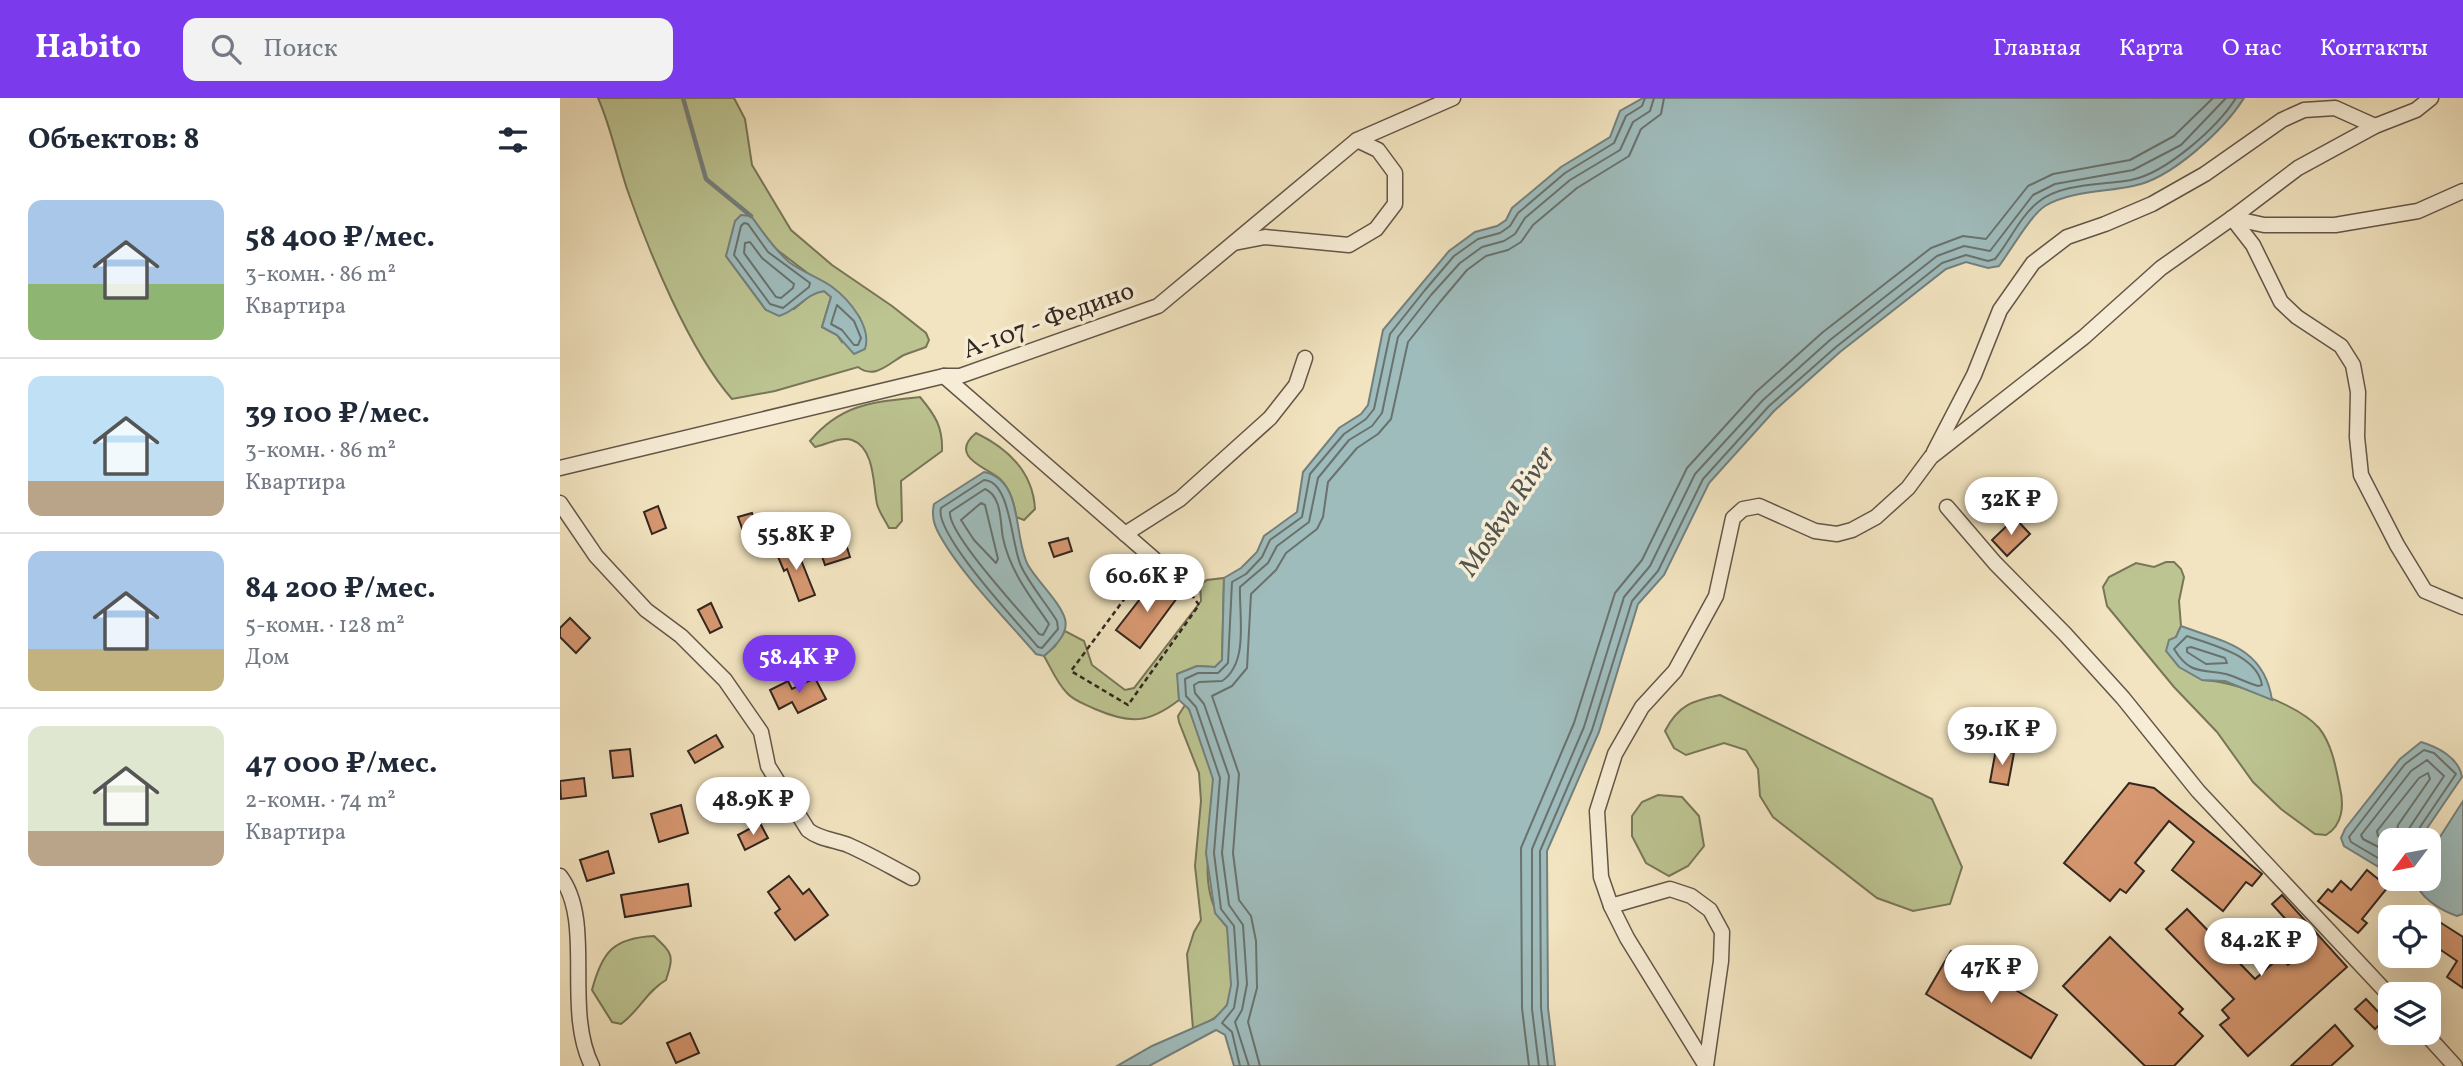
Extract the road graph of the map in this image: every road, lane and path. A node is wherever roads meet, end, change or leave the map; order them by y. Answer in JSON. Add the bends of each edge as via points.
{"nodes":[{"id":1,"x":1453,"y":98,"type":"edge"},
{"id":2,"x":2431,"y":98,"type":"edge"},
{"id":3,"x":2375,"y":126,"type":"junction"},
{"id":4,"x":1357,"y":140,"type":"junction"},
{"id":5,"x":2463,"y":191,"type":"edge"},
{"id":6,"x":2232,"y":218,"type":"junction"},
{"id":7,"x":1233,"y":243,"type":"junction"},
{"id":8,"x":1306,"y":358,"type":"dead end"},
{"id":9,"x":944,"y":376,"type":"junction"},
{"id":10,"x":1931,"y":457,"type":"junction"},
{"id":11,"x":560,"y":468,"type":"edge"},
{"id":12,"x":560,"y":503,"type":"edge"},
{"id":13,"x":1947,"y":507,"type":"dead end"},
{"id":14,"x":1125,"y":534,"type":"junction"},
{"id":15,"x":1154,"y":559,"type":"junction"},
{"id":16,"x":2463,"y":607,"type":"edge"},
{"id":17,"x":560,"y":876,"type":"edge"},
{"id":18,"x":912,"y":878,"type":"dead end"},
{"id":19,"x":1611,"y":906,"type":"junction"},
{"id":20,"x":2378,"y":983,"type":"edge"},
{"id":21,"x":2436,"y":1045,"type":"edge"},
{"id":22,"x":592,"y":1066,"type":"edge"},
{"id":23,"x":1706,"y":1066,"type":"edge"},
{"id":24,"x":2455,"y":1066,"type":"edge"}],
"edges":[{"from":1,"to":4,"type":"street","name":"А-107 - Федино"},
{"from":2,"to":3,"type":"street","via":[[2416,110]]},
{"from":3,"to":6,"type":"street","via":[[2298,167]]},
{"from":3,"to":10,"type":"street","via":[[2335,108],[2304,110],[2152,204],[2067,237],[2032,263],[2000,310]]},
{"from":4,"to":7,"type":"street","name":"А-107 - Федино"},
{"from":4,"to":7,"type":"street","via":[[1378,150],[1395,173],[1395,204],[1376,229],[1349,245],[1265,237]]},
{"from":5,"to":6,"type":"street","via":[[2418,211],[2335,225],[2264,225]]},
{"from":6,"to":10,"type":"street","via":[[2161,268],[2084,337]]},
{"from":6,"to":16,"type":"street","via":[[2253,245],[2281,302],[2341,346],[2353,365],[2361,475],[2425,591]]},
{"from":7,"to":9,"type":"street","name":"А-107 - Федино","via":[[1158,306],[960,376]]},
{"from":8,"to":14,"type":"street","via":[[1296,385],[1270,418],[1181,499]]},
{"from":9,"to":11,"type":"street","name":"А-107 - Федино"},
{"from":9,"to":14,"type":"street"},
{"from":10,"to":19,"type":"street","via":[[1908,488],[1876,517],[1852,530],[1837,534],[1815,531],[1759,506],[1743,509],[1733,518],[1716,596],[1675,671],[1642,707],[1605,780],[1597,811],[1598,849]]},
{"from":12,"to":18,"type":"street","via":[[596,555],[638,601],[725,681],[761,732],[768,766],[808,830]]},
{"from":13,"to":20,"type":"street","via":[[2123,698],[2198,791]]},
{"from":14,"to":15,"type":"street"},
{"from":15,"to":15,"type":"path","via":[[1071,671],[1128,705],[1199,605]]},
{"from":17,"to":22,"type":"street","via":[[575,910],[578,1022]]},
{"from":19,"to":23,"type":"street"},
{"from":19,"to":23,"type":"street","via":[[1670,889],[1691,896],[1710,910],[1722,932]]},
{"from":21,"to":24,"type":"street"}]}
